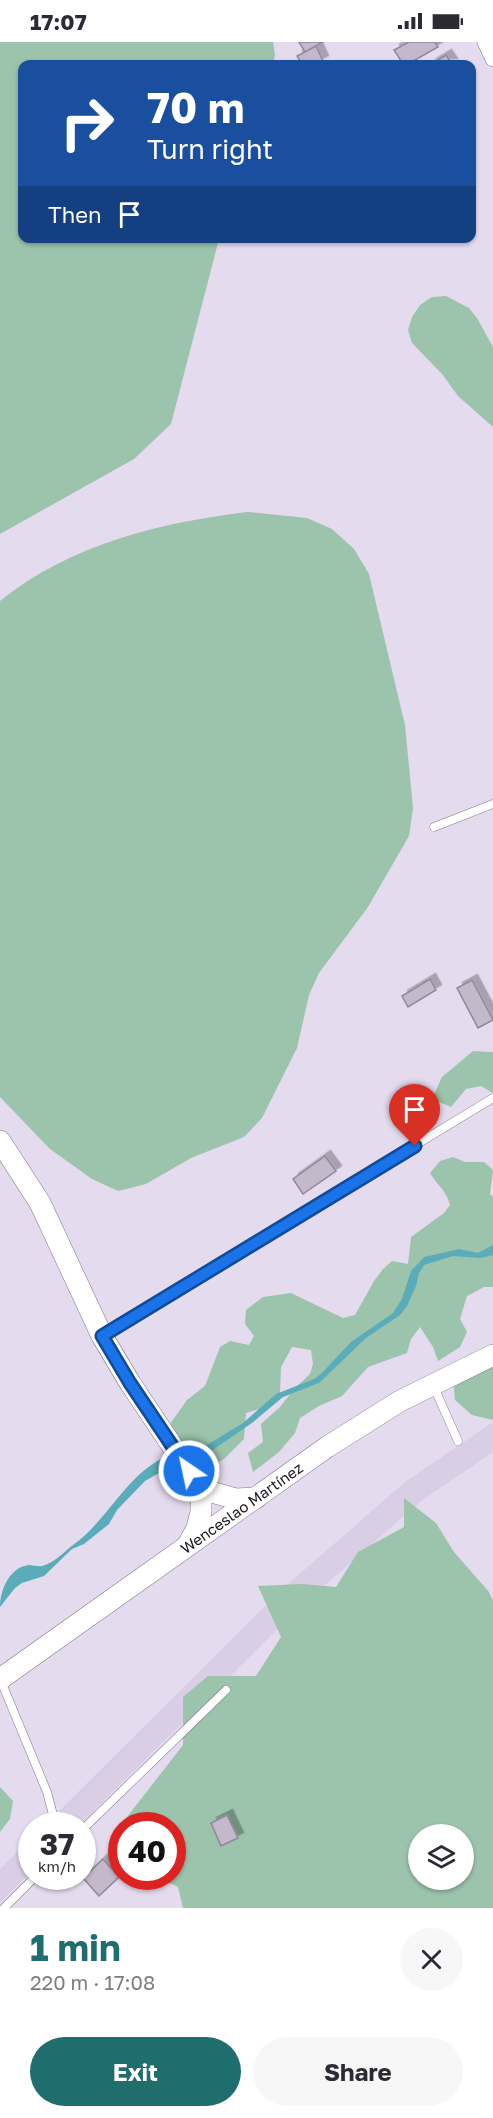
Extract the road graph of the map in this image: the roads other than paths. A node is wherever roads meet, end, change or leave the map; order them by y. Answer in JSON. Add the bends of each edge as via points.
{"nodes":[{"id":1,"x":485,"y":42,"type":"edge"},
{"id":2,"x":493,"y":59,"type":"edge"},
{"id":3,"x":493,"y":804,"type":"edge"},
{"id":4,"x":434,"y":827,"type":"dead end"},
{"id":5,"x":493,"y":1098,"type":"edge"},
{"id":6,"x":0,"y":1141,"type":"edge"},
{"id":7,"x":102,"y":1336,"type":"junction"},
{"id":8,"x":493,"y":1355,"type":"edge"},
{"id":9,"x":432,"y":1384,"type":"junction"},
{"id":10,"x":458,"y":1441,"type":"dead end"},
{"id":11,"x":201,"y":1489,"type":"junction"},
{"id":12,"x":255,"y":1498,"type":"junction"},
{"id":13,"x":188,"y":1545,"type":"junction"},
{"id":14,"x":0,"y":1679,"type":"edge"},
{"id":15,"x":226,"y":1689,"type":"dead end"},
{"id":16,"x":52,"y":1812,"type":"edge"},
{"id":17,"x":96,"y":1816,"type":"edge"},
{"id":18,"x":22,"y":1890,"type":"edge"},
{"id":19,"x":4,"y":1908,"type":"edge"}],
"edges":[{"from":1,"to":2,"type":"street"},
{"from":3,"to":4,"type":"lane"},
{"from":5,"to":7,"type":"lane"},
{"from":6,"to":7,"type":"main road","via":[[40,1203]]},
{"from":7,"to":11,"type":"main road"},
{"from":8,"to":9,"type":"main road","name":"Wenceslao Martínez"},
{"from":9,"to":10,"type":"lane"},
{"from":9,"to":12,"type":"main road","name":"Wenceslao Martínez","via":[[327,1447]]},
{"from":11,"to":12,"type":"main road","via":[[236,1499]]},
{"from":11,"to":13,"type":"main road","via":[[201,1512]]},
{"from":12,"to":13,"type":"main road","name":"Wenceslao Martínez"},
{"from":13,"to":14,"type":"main road","name":"Wenceslao Martínez"},
{"from":14,"to":16,"type":"lane"},
{"from":15,"to":17,"type":"lane"},
{"from":18,"to":19,"type":"lane"}]}
